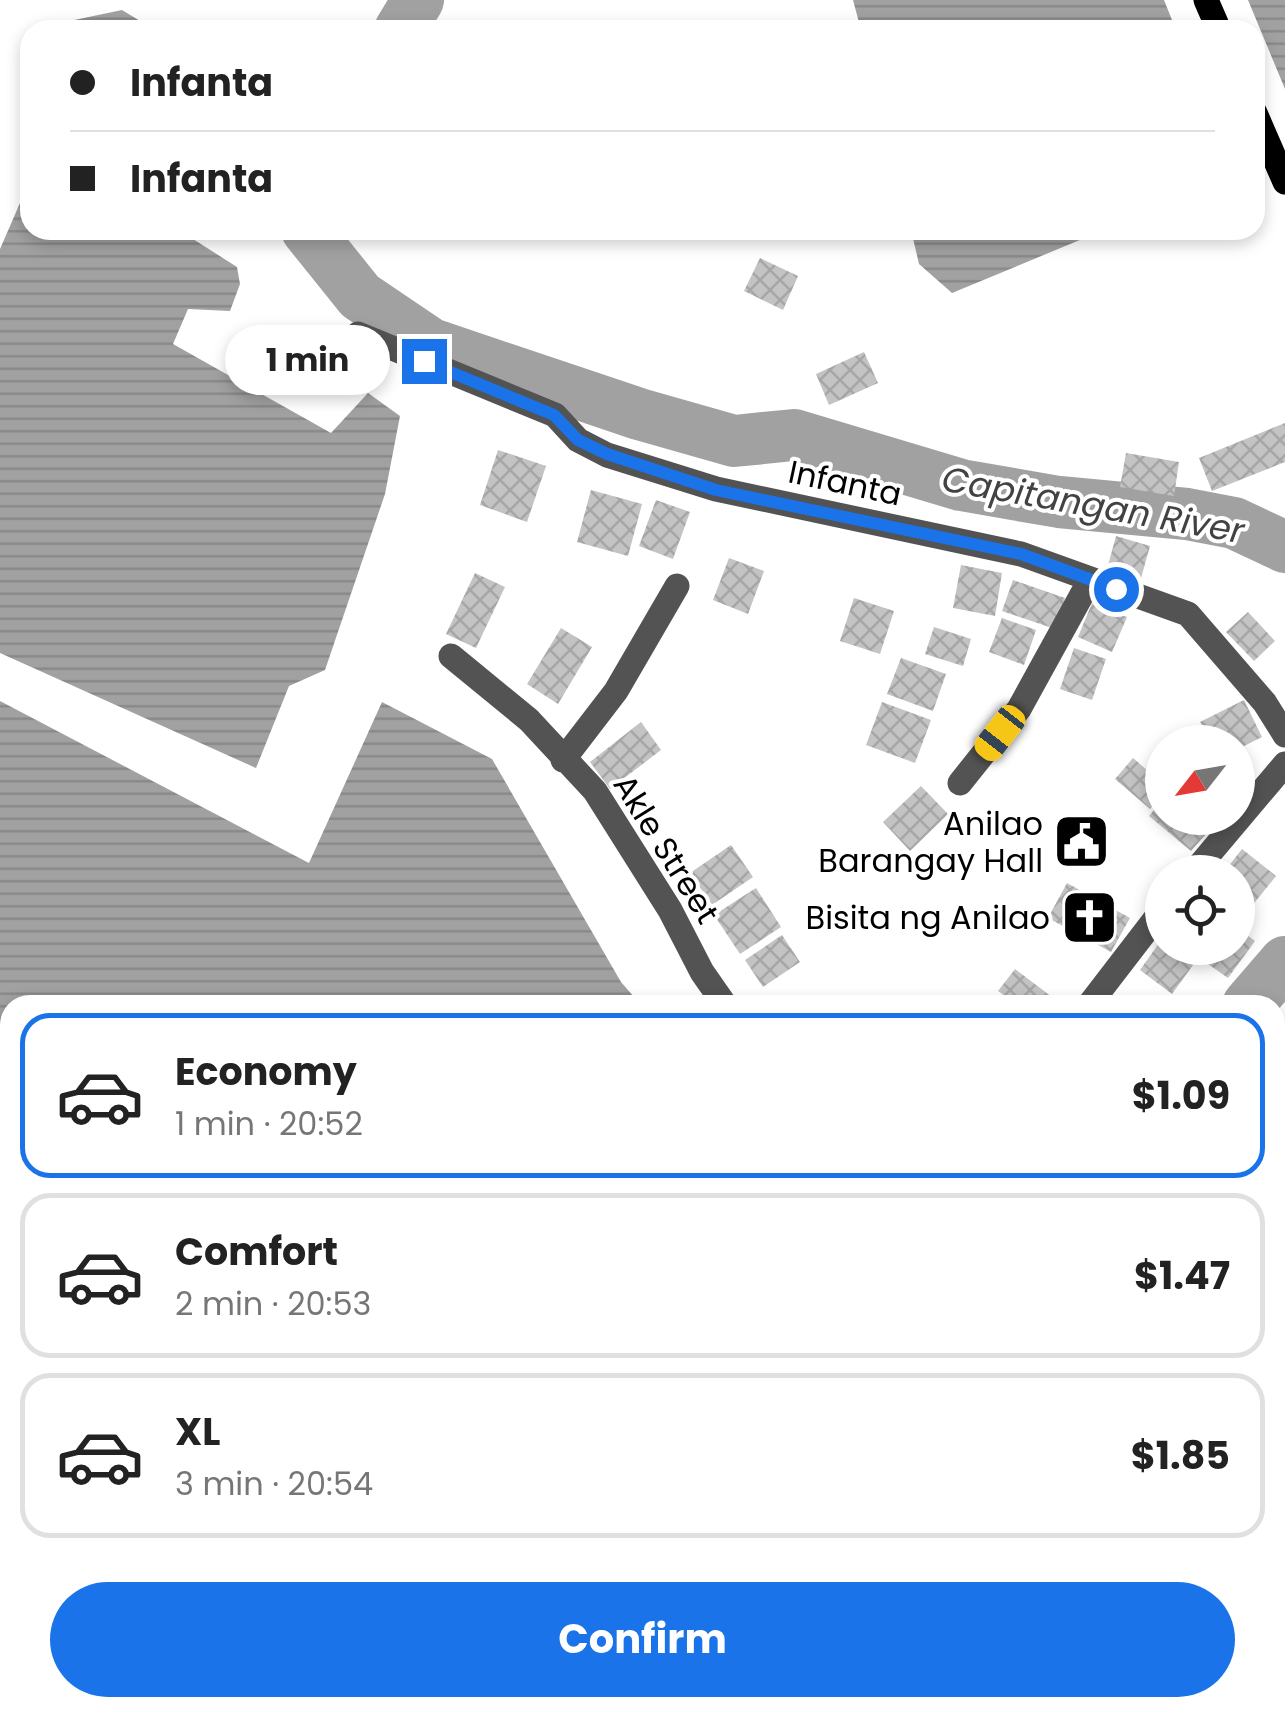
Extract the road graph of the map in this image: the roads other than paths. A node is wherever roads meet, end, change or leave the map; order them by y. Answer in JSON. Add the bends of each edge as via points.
{"nodes":[{"id":1,"x":1265,"y":137,"type":"edge"},
{"id":2,"x":1285,"y":182,"type":"edge"},
{"id":3,"x":358,"y":334,"type":"dead end"},
{"id":4,"x":1090,"y":580,"type":"junction"},
{"id":5,"x":677,"y":586,"type":"dead end"},
{"id":6,"x":452,"y":656,"type":"dead end"},
{"id":7,"x":1285,"y":735,"type":"edge"},
{"id":8,"x":563,"y":760,"type":"junction"},
{"id":9,"x":1285,"y":764,"type":"edge"},
{"id":10,"x":960,"y":783,"type":"dead end"},
{"id":11,"x":1208,"y":855,"type":"edge"},
{"id":12,"x":1145,"y":932,"type":"edge"},
{"id":13,"x":718,"y":995,"type":"edge"},
{"id":14,"x":1097,"y":995,"type":"edge"}],
"edges":[{"from":1,"to":2,"type":"main road"},
{"from":3,"to":4,"type":"street","name":"Infanta","via":[[554,415],[578,440],[607,454],[716,490],[1021,554]]},
{"from":4,"to":7,"type":"street","name":"Infanta","via":[[1188,614]]},
{"from":4,"to":10,"type":"street","via":[[1019,709]]},
{"from":5,"to":8,"type":"street","via":[[616,691]]},
{"from":6,"to":8,"type":"street","name":"Akle Street","via":[[529,720]]},
{"from":8,"to":13,"type":"street","name":"Akle Street","via":[[595,791]]},
{"from":9,"to":11,"type":"street"},
{"from":12,"to":14,"type":"street"}]}
